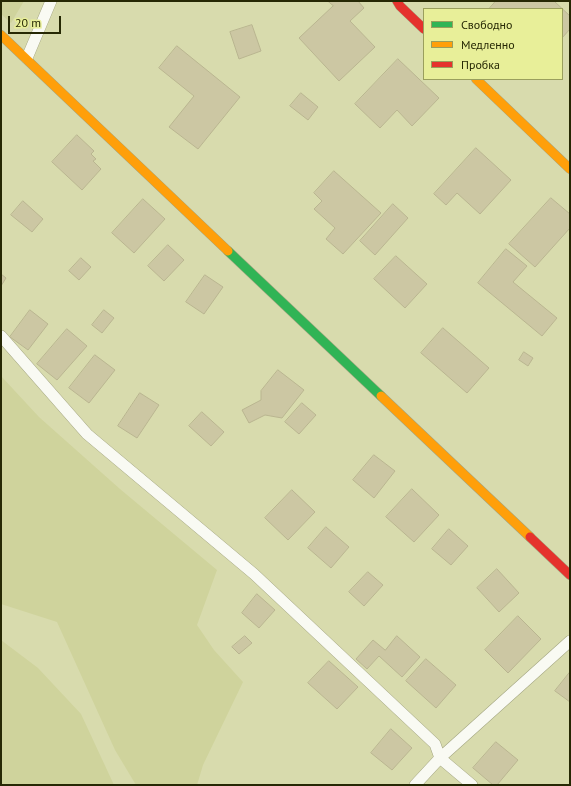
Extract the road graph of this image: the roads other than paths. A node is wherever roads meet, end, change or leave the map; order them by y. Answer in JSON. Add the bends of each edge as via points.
{"nodes":[{"id":1,"x":51,"y":1,"type":"edge"},
{"id":2,"x":397,"y":1,"type":"edge"},
{"id":3,"x":423,"y":28,"type":"edge"},
{"id":4,"x":1,"y":35,"type":"edge"},
{"id":5,"x":27,"y":58,"type":"junction"},
{"id":6,"x":477,"y":80,"type":"edge"},
{"id":7,"x":570,"y":169,"type":"edge"},
{"id":8,"x":1,"y":336,"type":"edge"},
{"id":9,"x":570,"y":575,"type":"edge"},
{"id":10,"x":570,"y":641,"type":"edge"},
{"id":11,"x":440,"y":758,"type":"junction"},
{"id":12,"x":415,"y":785,"type":"edge"},
{"id":13,"x":472,"y":785,"type":"edge"}],
"edges":[{"from":1,"to":5,"type":"lane"},
{"from":2,"to":3,"type":"street"},
{"from":4,"to":5,"type":"street"},
{"from":5,"to":9,"type":"street"},
{"from":6,"to":7,"type":"street"},
{"from":8,"to":11,"type":"lane","via":[[87,434],[254,574],[435,744]]},
{"from":10,"to":11,"type":"lane"},
{"from":11,"to":12,"type":"lane"},
{"from":11,"to":13,"type":"lane"}]}
